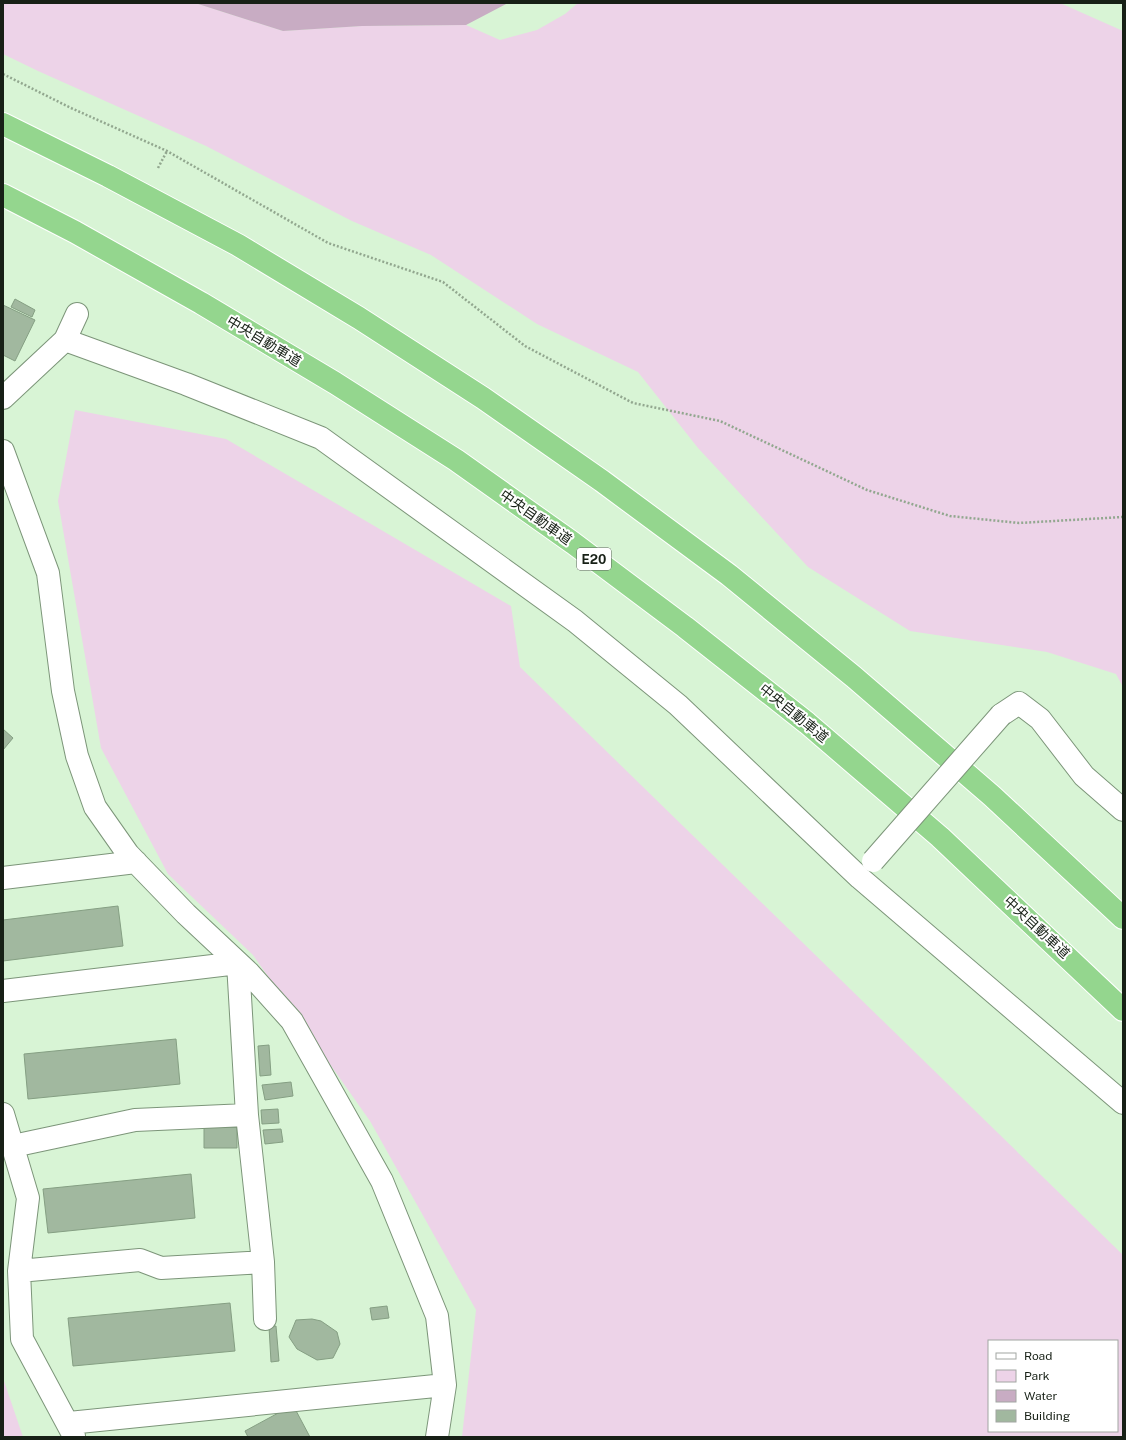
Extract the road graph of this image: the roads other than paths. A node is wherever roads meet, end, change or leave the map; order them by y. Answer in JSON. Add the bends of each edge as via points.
{"nodes":[{"id":1,"x":3,"y":124,"type":"edge"},
{"id":2,"x":3,"y":195,"type":"edge"},
{"id":3,"x":77,"y":314,"type":"dead end"},
{"id":4,"x":65,"y":340,"type":"junction"},
{"id":5,"x":3,"y":398,"type":"edge"},
{"id":6,"x":3,"y":451,"type":"edge"},
{"id":7,"x":1123,"y":810,"type":"edge"},
{"id":8,"x":136,"y":862,"type":"junction"},
{"id":9,"x":3,"y":878,"type":"edge"},
{"id":10,"x":860,"y":878,"type":"junction"},
{"id":11,"x":1123,"y":918,"type":"edge"},
{"id":12,"x":238,"y":963,"type":"junction"},
{"id":13,"x":3,"y":991,"type":"edge"},
{"id":14,"x":1123,"y":1010,"type":"edge"},
{"id":15,"x":1123,"y":1103,"type":"edge"},
{"id":16,"x":3,"y":1114,"type":"edge"},
{"id":17,"x":247,"y":1115,"type":"junction"},
{"id":18,"x":13,"y":1146,"type":"junction"},
{"id":19,"x":263,"y":1262,"type":"junction"},
{"id":20,"x":19,"y":1272,"type":"junction"},
{"id":21,"x":264,"y":1319,"type":"dead end"},
{"id":22,"x":444,"y":1385,"type":"junction"},
{"id":23,"x":72,"y":1430,"type":"edge"},
{"id":24,"x":437,"y":1437,"type":"edge"}],
"edges":[{"from":1,"to":11,"type":"highway","via":[[108,176],[244,249],[360,318],[596,476],[729,575],[854,677],[992,796]]},
{"from":2,"to":14,"type":"highway","name":"中央自動車道","number":"E20","via":[[201,302],[334,383],[456,460],[573,543],[807,722],[940,837]]},
{"from":3,"to":4,"type":"street"},
{"from":4,"to":5,"type":"street"},
{"from":4,"to":10,"type":"street","via":[[186,384],[321,438],[575,621],[678,705]]},
{"from":6,"to":8,"type":"street","via":[[48,573],[63,691],[76,756],[95,807]]},
{"from":7,"to":10,"type":"street","bridge":true,"via":[[1084,776],[1040,719],[1019,703],[1001,715]]},
{"from":8,"to":9,"type":"street"},
{"from":8,"to":12,"type":"street"},
{"from":10,"to":15,"type":"street"},
{"from":12,"to":13,"type":"street"},
{"from":12,"to":17,"type":"street"},
{"from":12,"to":22,"type":"street","via":[[292,1021],[382,1181],[437,1316]]},
{"from":16,"to":18,"type":"street"},
{"from":17,"to":18,"type":"street","via":[[135,1120]]},
{"from":17,"to":19,"type":"street"},
{"from":18,"to":20,"type":"street","via":[[28,1198]]},
{"from":19,"to":20,"type":"street","via":[[161,1268],[140,1260]]},
{"from":19,"to":21,"type":"street"},
{"from":20,"to":23,"type":"street","via":[[22,1339]]},
{"from":22,"to":23,"type":"street"},
{"from":22,"to":24,"type":"street"}]}
